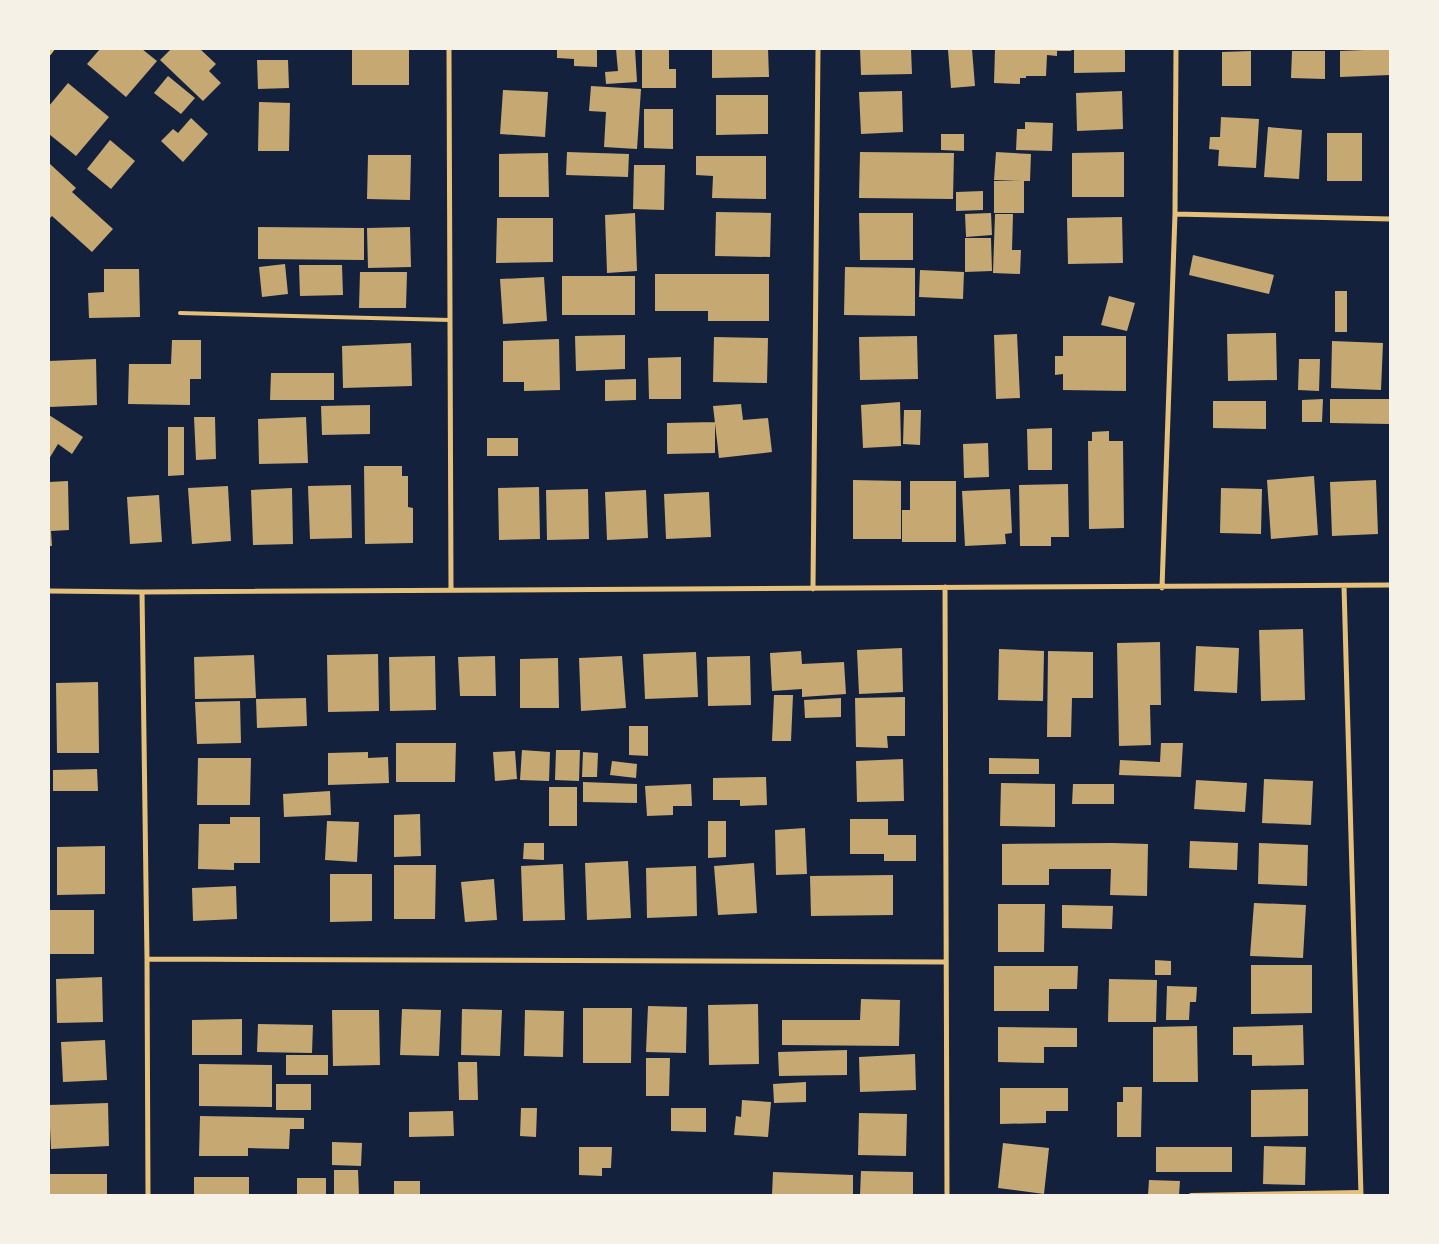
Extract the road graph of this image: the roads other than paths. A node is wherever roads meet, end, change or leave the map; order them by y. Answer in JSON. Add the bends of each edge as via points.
{"nodes":[{"id":1,"x":52,"y":49,"type":"edge"},
{"id":2,"x":449,"y":49,"type":"edge"},
{"id":3,"x":818,"y":49,"type":"edge"},
{"id":4,"x":1176,"y":49,"type":"edge"},
{"id":5,"x":49,"y":52,"type":"edge"},
{"id":6,"x":1175,"y":214,"type":"junction"},
{"id":7,"x":1390,"y":219,"type":"edge"},
{"id":8,"x":180,"y":313,"type":"dead end"},
{"id":9,"x":450,"y":320,"type":"junction"},
{"id":10,"x":1344,"y":586,"type":"junction"},
{"id":11,"x":1390,"y":586,"type":"edge"},
{"id":12,"x":945,"y":587,"type":"junction"},
{"id":13,"x":1162,"y":588,"type":"junction"},
{"id":14,"x":450,"y":589,"type":"junction"},
{"id":15,"x":813,"y":589,"type":"junction"},
{"id":16,"x":49,"y":591,"type":"edge"},
{"id":17,"x":142,"y":592,"type":"junction"},
{"id":18,"x":147,"y":959,"type":"junction"},
{"id":19,"x":946,"y":962,"type":"junction"},
{"id":20,"x":1361,"y":1194,"type":"edge"},
{"id":21,"x":148,"y":1195,"type":"edge"},
{"id":22,"x":947,"y":1195,"type":"edge"},
{"id":23,"x":1191,"y":1195,"type":"edge"}],
"edges":[{"from":1,"to":5,"type":"street"},
{"from":2,"to":9,"type":"street"},
{"from":3,"to":15,"type":"street"},
{"from":4,"to":6,"type":"street"},
{"from":6,"to":7,"type":"street"},
{"from":6,"to":13,"type":"street"},
{"from":8,"to":9,"type":"lane"},
{"from":9,"to":14,"type":"street"},
{"from":10,"to":11,"type":"street"},
{"from":10,"to":13,"type":"street"},
{"from":10,"to":20,"type":"street"},
{"from":12,"to":13,"type":"street"},
{"from":12,"to":15,"type":"street"},
{"from":12,"to":19,"type":"street"},
{"from":14,"to":15,"type":"street"},
{"from":14,"to":17,"type":"street"},
{"from":16,"to":17,"type":"street"},
{"from":17,"to":18,"type":"street"},
{"from":18,"to":19,"type":"street"},
{"from":18,"to":21,"type":"street"},
{"from":19,"to":22,"type":"street"},
{"from":20,"to":23,"type":"lane"}]}
